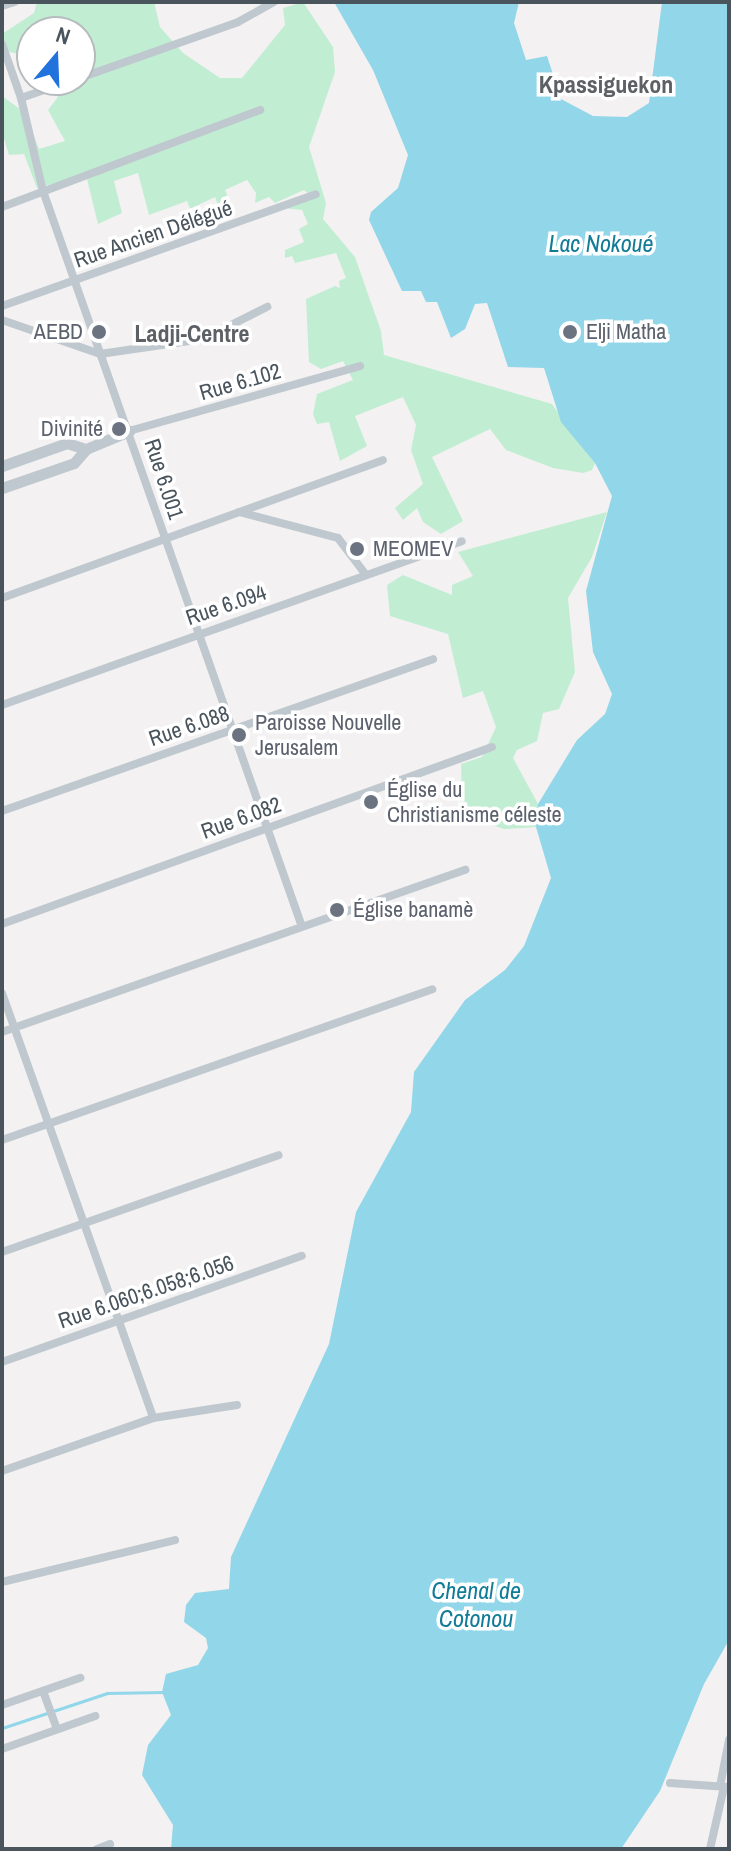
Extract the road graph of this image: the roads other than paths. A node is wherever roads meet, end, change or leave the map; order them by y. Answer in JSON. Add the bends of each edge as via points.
{"nodes":[{"id":1,"x":14,"y":2,"type":"edge"},
{"id":2,"x":274,"y":2,"type":"edge"},
{"id":3,"x":2,"y":6,"type":"edge"},
{"id":4,"x":2,"y":44,"type":"edge"},
{"id":5,"x":96,"y":72,"type":"edge"},
{"id":6,"x":27,"y":96,"type":"edge"},
{"id":7,"x":21,"y":98,"type":"junction"},
{"id":8,"x":260,"y":110,"type":"dead end"},
{"id":9,"x":43,"y":191,"type":"junction"},
{"id":10,"x":316,"y":194,"type":"dead end"},
{"id":11,"x":2,"y":207,"type":"edge"},
{"id":12,"x":74,"y":281,"type":"junction"},
{"id":13,"x":2,"y":306,"type":"edge"},
{"id":14,"x":267,"y":307,"type":"dead end"},
{"id":15,"x":2,"y":320,"type":"edge"},
{"id":16,"x":100,"y":354,"type":"junction"},
{"id":17,"x":360,"y":366,"type":"dead end"},
{"id":18,"x":129,"y":431,"type":"junction"},
{"id":19,"x":86,"y":449,"type":"junction"},
{"id":20,"x":383,"y":460,"type":"dead end"},
{"id":21,"x":2,"y":466,"type":"edge"},
{"id":22,"x":2,"y":488,"type":"edge"},
{"id":23,"x":239,"y":511,"type":"junction"},
{"id":24,"x":462,"y":541,"type":"dead end"},
{"id":25,"x":166,"y":542,"type":"junction"},
{"id":26,"x":366,"y":575,"type":"junction"},
{"id":27,"x":2,"y":598,"type":"edge"},
{"id":28,"x":198,"y":634,"type":"junction"},
{"id":29,"x":433,"y":659,"type":"dead end"},
{"id":30,"x":2,"y":705,"type":"edge"},
{"id":31,"x":232,"y":730,"type":"junction"},
{"id":32,"x":492,"y":747,"type":"dead end"},
{"id":33,"x":2,"y":811,"type":"edge"},
{"id":34,"x":267,"y":828,"type":"junction"},
{"id":35,"x":465,"y":870,"type":"dead end"},
{"id":36,"x":2,"y":924,"type":"edge"},
{"id":37,"x":301,"y":924,"type":"junction"},
{"id":38,"x":432,"y":989,"type":"dead end"},
{"id":39,"x":2,"y":993,"type":"edge"},
{"id":40,"x":14,"y":1028,"type":"junction"},
{"id":41,"x":2,"y":1032,"type":"edge"},
{"id":42,"x":48,"y":1124,"type":"junction"},
{"id":43,"x":2,"y":1140,"type":"edge"},
{"id":44,"x":279,"y":1155,"type":"dead end"},
{"id":45,"x":83,"y":1222,"type":"junction"},
{"id":46,"x":2,"y":1252,"type":"edge"},
{"id":47,"x":302,"y":1256,"type":"dead end"},
{"id":48,"x":118,"y":1321,"type":"junction"},
{"id":49,"x":2,"y":1362,"type":"edge"},
{"id":50,"x":237,"y":1405,"type":"dead end"},
{"id":51,"x":153,"y":1418,"type":"junction"},
{"id":52,"x":2,"y":1471,"type":"edge"},
{"id":53,"x":175,"y":1540,"type":"dead end"},
{"id":54,"x":2,"y":1582,"type":"edge"},
{"id":55,"x":80,"y":1678,"type":"dead end"},
{"id":56,"x":43,"y":1691,"type":"junction"},
{"id":57,"x":2,"y":1705,"type":"edge"},
{"id":58,"x":95,"y":1716,"type":"dead end"},
{"id":59,"x":55,"y":1725,"type":"junction"},
{"id":60,"x":729,"y":1740,"type":"edge"},
{"id":61,"x":2,"y":1749,"type":"edge"},
{"id":62,"x":670,"y":1783,"type":"dead end"},
{"id":63,"x":724,"y":1787,"type":"edge"},
{"id":64,"x":110,"y":1844,"type":"dead end"},
{"id":65,"x":97,"y":1849,"type":"edge"},
{"id":66,"x":710,"y":1849,"type":"edge"}],
"edges":[{"from":1,"to":3,"type":"street"},
{"from":2,"to":5,"type":"street","via":[[238,22]]},
{"from":4,"to":7,"type":"street","name":"Rue 6.001"},
{"from":6,"to":7,"type":"street"},
{"from":7,"to":9,"type":"street","name":"Rue 6.001"},
{"from":8,"to":9,"type":"street"},
{"from":9,"to":11,"type":"street"},
{"from":9,"to":12,"type":"street","name":"Rue 6.001"},
{"from":10,"to":12,"type":"street","name":"Rue Ancien Délégué"},
{"from":12,"to":13,"type":"street","name":"Rue Ancien Délégué"},
{"from":12,"to":16,"type":"street","name":"Rue 6.001"},
{"from":14,"to":16,"type":"street","via":[[203,339]]},
{"from":15,"to":16,"type":"street"},
{"from":16,"to":18,"type":"street","name":"Rue 6.001"},
{"from":17,"to":18,"type":"street","name":"Rue 6.102"},
{"from":18,"to":19,"type":"street"},
{"from":18,"to":25,"type":"street","name":"Rue 6.001"},
{"from":19,"to":21,"type":"street","via":[[67,443]]},
{"from":19,"to":22,"type":"street","via":[[74,463]]},
{"from":20,"to":23,"type":"street"},
{"from":23,"to":25,"type":"street"},
{"from":23,"to":26,"type":"street","via":[[338,538]]},
{"from":24,"to":26,"type":"street","name":"Rue 6.094"},
{"from":25,"to":27,"type":"street"},
{"from":25,"to":28,"type":"street","name":"Rue 6.001"},
{"from":26,"to":28,"type":"street","name":"Rue 6.094"},
{"from":28,"to":30,"type":"street","name":"Rue 6.094"},
{"from":28,"to":31,"type":"street","name":"Rue 6.001"},
{"from":29,"to":31,"type":"street","name":"Rue 6.088"},
{"from":31,"to":33,"type":"street","name":"Rue 6.088"},
{"from":31,"to":34,"type":"street","name":"Rue 6.001"},
{"from":32,"to":34,"type":"street","name":"Rue 6.082"},
{"from":34,"to":36,"type":"street","name":"Rue 6.082"},
{"from":34,"to":37,"type":"street","name":"Rue 6.001"},
{"from":35,"to":37,"type":"street"},
{"from":37,"to":40,"type":"street"},
{"from":38,"to":42,"type":"street"},
{"from":39,"to":40,"type":"street"},
{"from":40,"to":41,"type":"street"},
{"from":40,"to":42,"type":"street"},
{"from":42,"to":43,"type":"street"},
{"from":42,"to":45,"type":"street"},
{"from":44,"to":45,"type":"street"},
{"from":45,"to":46,"type":"street"},
{"from":45,"to":48,"type":"street"},
{"from":47,"to":48,"type":"street","name":"Rue 6.060;6.058;6.056"},
{"from":48,"to":49,"type":"street","name":"Rue 6.060;6.058;6.056"},
{"from":48,"to":51,"type":"street"},
{"from":50,"to":51,"type":"street"},
{"from":51,"to":52,"type":"street"},
{"from":53,"to":54,"type":"street"},
{"from":55,"to":56,"type":"street"},
{"from":56,"to":57,"type":"street"},
{"from":56,"to":59,"type":"street"},
{"from":58,"to":59,"type":"street"},
{"from":59,"to":61,"type":"street"},
{"from":60,"to":63,"type":"street"},
{"from":62,"to":63,"type":"street"},
{"from":63,"to":66,"type":"street"},
{"from":64,"to":65,"type":"street"}]}
